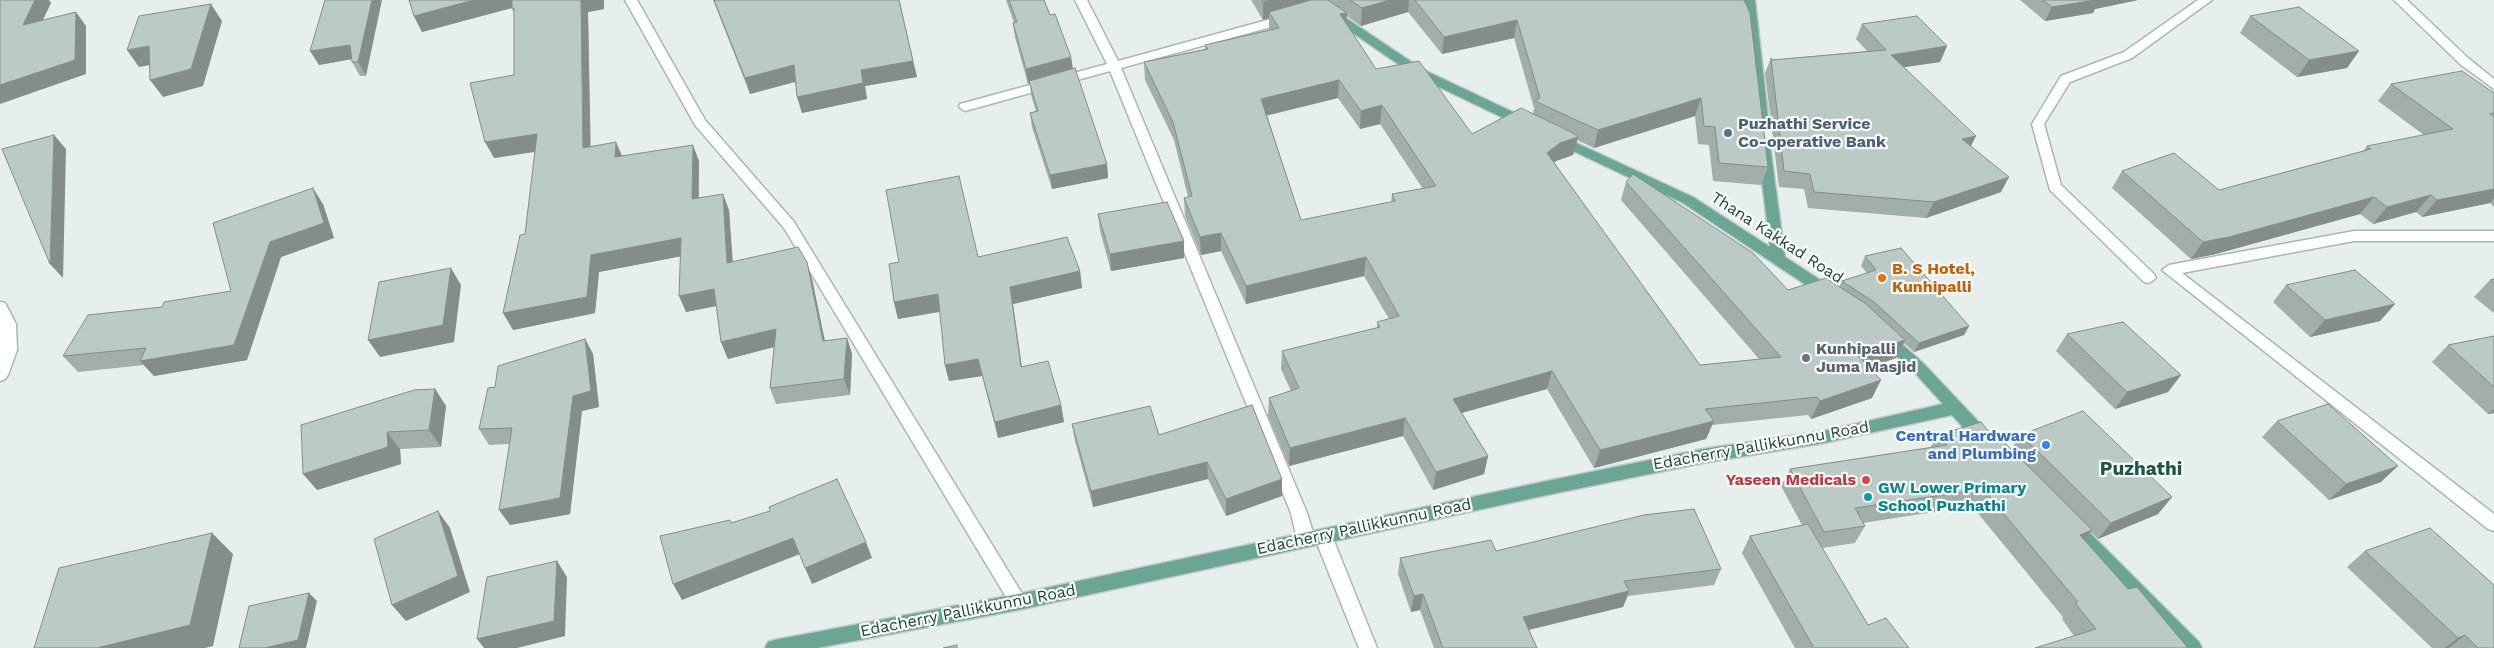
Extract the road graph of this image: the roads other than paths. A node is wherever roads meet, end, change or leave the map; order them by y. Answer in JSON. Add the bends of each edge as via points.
{"nodes":[{"id":1,"x":631,"y":0,"type":"edge"},
{"id":2,"x":1081,"y":0,"type":"edge"},
{"id":3,"x":1311,"y":0,"type":"edge"},
{"id":4,"x":1749,"y":0,"type":"edge"},
{"id":5,"x":2206,"y":0,"type":"edge"},
{"id":6,"x":2400,"y":0,"type":"edge"},
{"id":7,"x":1324,"y":9,"type":"junction"},
{"id":8,"x":1115,"y":67,"type":"junction"},
{"id":9,"x":2494,"y":85,"type":"edge"},
{"id":10,"x":965,"y":107,"type":"dead end"},
{"id":11,"x":2494,"y":236,"type":"edge"},
{"id":12,"x":1778,"y":258,"type":"junction"},
{"id":13,"x":2149,"y":278,"type":"dead end"},
{"id":14,"x":1840,"y":301,"type":"edge"},
{"id":15,"x":0,"y":307,"type":"edge"},
{"id":16,"x":1877,"y":330,"type":"edge"},
{"id":17,"x":0,"y":375,"type":"edge"},
{"id":18,"x":1954,"y":408,"type":"junction"},
{"id":19,"x":1996,"y":450,"type":"edge"},
{"id":20,"x":2059,"y":514,"type":"edge"},
{"id":21,"x":2494,"y":524,"type":"edge"},
{"id":22,"x":1315,"y":538,"type":"junction"},
{"id":23,"x":1018,"y":602,"type":"junction"},
{"id":24,"x":774,"y":648,"type":"edge"},
{"id":25,"x":1368,"y":648,"type":"edge"},
{"id":26,"x":2193,"y":648,"type":"edge"}],
"edges":[{"from":1,"to":23,"type":"street","via":[[700,122],[790,225]]},
{"from":2,"to":8,"type":"street"},
{"from":3,"to":7,"type":"main road","name":"Thana Kakkad Road"},
{"from":4,"to":12,"type":"main road"},
{"from":5,"to":13,"type":"street","via":[[2128,55],[2065,79],[2038,124],[2055,187]]},
{"from":6,"to":9,"type":"street"},
{"from":7,"to":8,"type":"street"},
{"from":7,"to":12,"type":"main road","name":"Thana Kakkad Road","via":[[1418,72],[1688,200]]},
{"from":8,"to":10,"type":"street"},
{"from":8,"to":22,"type":"street","via":[[1299,513]]},
{"from":11,"to":21,"type":"street","via":[[2354,236],[2169,270]]},
{"from":12,"to":14,"type":"main road","name":"Thana Kakkad Road"},
{"from":15,"to":17,"type":"street","via":[[8,324],[9,350]]},
{"from":16,"to":18,"type":"main road","via":[[1919,368]]},
{"from":18,"to":19,"type":"main road"},
{"from":18,"to":22,"type":"main road","name":"Edacherry Pallikkunnu Road","via":[[1824,436],[1703,456]]},
{"from":20,"to":26,"type":"main road"},
{"from":22,"to":23,"type":"main road","name":"Edacherry Pallikkunnu Road"},
{"from":22,"to":25,"type":"street"},
{"from":23,"to":24,"type":"main road","name":"Edacherry Pallikkunnu Road"}]}
